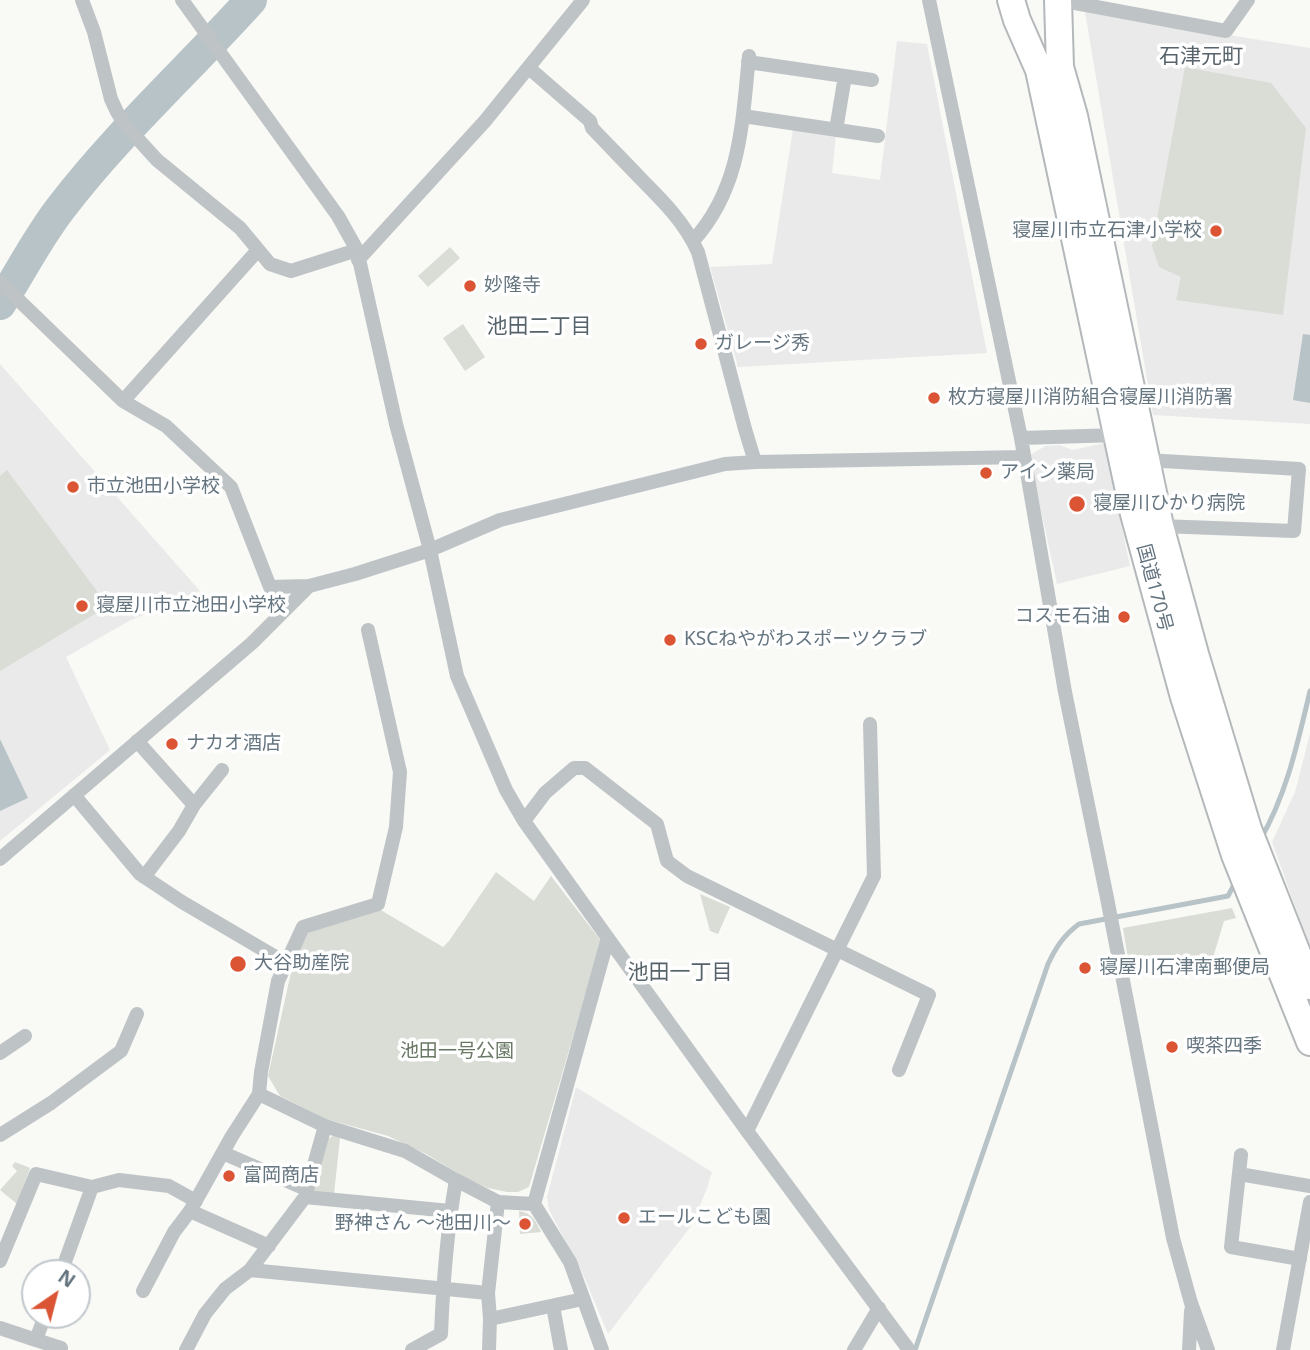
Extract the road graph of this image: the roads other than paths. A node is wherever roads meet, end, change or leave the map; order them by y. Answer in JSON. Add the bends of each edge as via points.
{"nodes":[{"id":1,"x":82,"y":0,"type":"edge"},
{"id":2,"x":182,"y":0,"type":"edge"},
{"id":3,"x":583,"y":0,"type":"edge"},
{"id":4,"x":929,"y":0,"type":"edge"},
{"id":5,"x":1011,"y":0,"type":"edge"},
{"id":6,"x":1059,"y":0,"type":"edge"},
{"id":7,"x":1248,"y":0,"type":"edge"},
{"id":8,"x":529,"y":68,"type":"junction"},
{"id":9,"x":845,"y":76,"type":"junction"},
{"id":10,"x":872,"y":80,"type":"dead end"},
{"id":11,"x":743,"y":116,"type":"junction"},
{"id":12,"x":836,"y":130,"type":"junction"},
{"id":13,"x":878,"y":136,"type":"dead end"},
{"id":14,"x":693,"y":241,"type":"junction"},
{"id":15,"x":258,"y":250,"type":"junction"},
{"id":16,"x":357,"y":255,"type":"junction"},
{"id":17,"x":6,"y":288,"type":"edge"},
{"id":18,"x":123,"y":401,"type":"junction"},
{"id":19,"x":1118,"y":435,"type":"junction"},
{"id":20,"x":1021,"y":438,"type":"junction"},
{"id":21,"x":1024,"y":457,"type":"junction"},
{"id":22,"x":1146,"y":460,"type":"junction"},
{"id":23,"x":755,"y":462,"type":"junction"},
{"id":24,"x":1304,"y":469,"type":"edge"},
{"id":25,"x":1160,"y":526,"type":"junction"},
{"id":26,"x":430,"y":550,"type":"junction"},
{"id":27,"x":309,"y":586,"type":"junction"},
{"id":28,"x":369,"y":630,"type":"dead end"},
{"id":29,"x":870,"y":724,"type":"dead end"},
{"id":30,"x":137,"y":741,"type":"junction"},
{"id":31,"x":222,"y":770,"type":"dead end"},
{"id":32,"x":74,"y":795,"type":"junction"},
{"id":33,"x":194,"y":804,"type":"junction"},
{"id":34,"x":524,"y":821,"type":"junction"},
{"id":35,"x":0,"y":859,"type":"edge"},
{"id":36,"x":144,"y":877,"type":"junction"},
{"id":37,"x":608,"y":938,"type":"junction"},
{"id":38,"x":836,"y":950,"type":"junction"},
{"id":39,"x":286,"y":963,"type":"junction"},
{"id":40,"x":1300,"y":969,"type":"edge"},
{"id":41,"x":137,"y":1014,"type":"dead end"},
{"id":42,"x":25,"y":1036,"type":"dead end"},
{"id":43,"x":1310,"y":1042,"type":"edge"},
{"id":44,"x":0,"y":1053,"type":"edge"},
{"id":45,"x":899,"y":1070,"type":"dead end"},
{"id":46,"x":259,"y":1094,"type":"junction"},
{"id":47,"x":326,"y":1126,"type":"junction"},
{"id":48,"x":747,"y":1131,"type":"junction"},
{"id":49,"x":0,"y":1135,"type":"edge"},
{"id":50,"x":223,"y":1153,"type":"junction"},
{"id":51,"x":1241,"y":1156,"type":"dead end"},
{"id":52,"x":1239,"y":1174,"type":"junction"},
{"id":53,"x":456,"y":1180,"type":"junction"},
{"id":54,"x":1310,"y":1186,"type":"edge"},
{"id":55,"x":92,"y":1187,"type":"junction"},
{"id":56,"x":306,"y":1193,"type":"junction"},
{"id":57,"x":498,"y":1202,"type":"junction"},
{"id":58,"x":1310,"y":1202,"type":"edge"},
{"id":59,"x":534,"y":1203,"type":"junction"},
{"id":60,"x":193,"y":1206,"type":"junction"},
{"id":61,"x":450,"y":1211,"type":"junction"},
{"id":62,"x":0,"y":1221,"type":"edge"},
{"id":63,"x":12,"y":1232,"type":"junction"},
{"id":64,"x":269,"y":1246,"type":"junction"},
{"id":65,"x":66,"y":1259,"type":"edge"},
{"id":66,"x":1300,"y":1259,"type":"junction"},
{"id":67,"x":0,"y":1261,"type":"edge"},
{"id":68,"x":250,"y":1270,"type":"junction"},
{"id":69,"x":443,"y":1288,"type":"junction"},
{"id":70,"x":143,"y":1291,"type":"dead end"},
{"id":71,"x":488,"y":1293,"type":"junction"},
{"id":72,"x":583,"y":1299,"type":"junction"},
{"id":73,"x":1191,"y":1303,"type":"junction"},
{"id":74,"x":553,"y":1306,"type":"junction"},
{"id":75,"x":878,"y":1308,"type":"junction"},
{"id":76,"x":490,"y":1318,"type":"junction"},
{"id":77,"x":0,"y":1328,"type":"edge"},
{"id":78,"x":40,"y":1329,"type":"edge"},
{"id":79,"x":36,"y":1340,"type":"junction"},
{"id":80,"x":906,"y":1346,"type":"edge"},
{"id":81,"x":60,"y":1350,"type":"edge"},
{"id":82,"x":187,"y":1350,"type":"edge"},
{"id":83,"x":412,"y":1350,"type":"edge"},
{"id":84,"x":489,"y":1350,"type":"edge"},
{"id":85,"x":561,"y":1350,"type":"edge"},
{"id":86,"x":602,"y":1350,"type":"edge"},
{"id":87,"x":854,"y":1350,"type":"edge"},
{"id":88,"x":1189,"y":1350,"type":"edge"},
{"id":89,"x":1208,"y":1350,"type":"edge"},
{"id":90,"x":1283,"y":1350,"type":"edge"}],
"edges":[{"from":1,"to":15,"type":"street","via":[[117,112],[157,160],[240,228]]},
{"from":2,"to":16,"type":"street","via":[[338,216]]},
{"from":3,"to":8,"type":"street"},
{"from":4,"to":20,"type":"street"},
{"from":5,"to":19,"type":"highway","name":"国道170号","via":[[1040,70]]},
{"from":6,"to":7,"type":"street","via":[[1226,31]]},
{"from":6,"to":22,"type":"highway","name":"国道170号","via":[[1060,67]]},
{"from":8,"to":14,"type":"street","via":[[590,121]]},
{"from":8,"to":16,"type":"street"},
{"from":9,"to":10,"type":"street"},
{"from":9,"to":11,"type":"street","via":[[749,59]]},
{"from":9,"to":12,"type":"street"},
{"from":11,"to":12,"type":"street"},
{"from":11,"to":14,"type":"street","via":[[731,178],[722,200]]},
{"from":12,"to":13,"type":"street"},
{"from":14,"to":23,"type":"street"},
{"from":15,"to":16,"type":"street","via":[[270,264],[291,271]]},
{"from":15,"to":18,"type":"street"},
{"from":16,"to":26,"type":"street"},
{"from":17,"to":18,"type":"street"},
{"from":18,"to":27,"type":"street","via":[[166,426],[231,488],[271,587]]},
{"from":19,"to":20,"type":"street"},
{"from":19,"to":40,"type":"highway","name":"国道170号","via":[[1134,514],[1184,697],[1235,855],[1250,894]]},
{"from":20,"to":21,"type":"street"},
{"from":21,"to":23,"type":"street"},
{"from":21,"to":73,"type":"street","via":[[1065,692],[1173,1238]]},
{"from":22,"to":24,"type":"street"},
{"from":22,"to":25,"type":"highway","name":"国道170号"},
{"from":23,"to":26,"type":"street","via":[[725,464],[500,520]]},
{"from":24,"to":25,"type":"street","via":[[1294,531]]},
{"from":25,"to":40,"type":"highway","name":"国道170号","via":[[1248,829]]},
{"from":26,"to":27,"type":"street"},
{"from":26,"to":34,"type":"street","via":[[457,676]]},
{"from":27,"to":30,"type":"street","via":[[252,643]]},
{"from":28,"to":39,"type":"street","via":[[400,772],[396,827],[378,904],[303,927]]},
{"from":29,"to":38,"type":"street","via":[[874,876]]},
{"from":30,"to":32,"type":"street"},
{"from":30,"to":33,"type":"street"},
{"from":31,"to":33,"type":"street"},
{"from":32,"to":35,"type":"street"},
{"from":32,"to":36,"type":"street"},
{"from":33,"to":36,"type":"street"},
{"from":34,"to":37,"type":"street"},
{"from":34,"to":38,"type":"street","via":[[545,793],[574,768],[585,768],[657,824],[667,861],[687,876]]},
{"from":36,"to":39,"type":"street"},
{"from":37,"to":48,"type":"street"},
{"from":37,"to":59,"type":"street"},
{"from":38,"to":45,"type":"street","via":[[929,995]]},
{"from":38,"to":48,"type":"street"},
{"from":39,"to":46,"type":"street","via":[[278,981]]},
{"from":40,"to":43,"type":"highway","name":"国道170号"},
{"from":41,"to":49,"type":"street","via":[[121,1051]]},
{"from":42,"to":44,"type":"street"},
{"from":46,"to":47,"type":"street"},
{"from":46,"to":50,"type":"street"},
{"from":47,"to":53,"type":"street","via":[[405,1151]]},
{"from":47,"to":56,"type":"street"},
{"from":48,"to":75,"type":"street"},
{"from":50,"to":56,"type":"street"},
{"from":50,"to":60,"type":"street"},
{"from":51,"to":52,"type":"street"},
{"from":52,"to":54,"type":"street"},
{"from":52,"to":66,"type":"street","via":[[1231,1247]]},
{"from":53,"to":57,"type":"street"},
{"from":53,"to":61,"type":"street"},
{"from":55,"to":60,"type":"street","via":[[119,1180],[169,1186]]},
{"from":55,"to":63,"type":"street","via":[[36,1174]]},
{"from":55,"to":65,"type":"street"},
{"from":56,"to":61,"type":"street"},
{"from":56,"to":64,"type":"street"},
{"from":57,"to":59,"type":"street"},
{"from":57,"to":71,"type":"street"},
{"from":58,"to":66,"type":"street"},
{"from":59,"to":72,"type":"street","via":[[570,1262]]},
{"from":60,"to":64,"type":"street"},
{"from":60,"to":70,"type":"street"},
{"from":61,"to":69,"type":"street"},
{"from":62,"to":63,"type":"street"},
{"from":63,"to":67,"type":"street"},
{"from":64,"to":68,"type":"street"},
{"from":66,"to":90,"type":"street"},
{"from":68,"to":69,"type":"street"},
{"from":68,"to":82,"type":"street","via":[[225,1289],[205,1314]]},
{"from":69,"to":71,"type":"street"},
{"from":69,"to":83,"type":"street","via":[[441,1334]]},
{"from":71,"to":76,"type":"street"},
{"from":72,"to":74,"type":"street"},
{"from":72,"to":86,"type":"street"},
{"from":73,"to":88,"type":"street"},
{"from":73,"to":89,"type":"street"},
{"from":74,"to":76,"type":"street"},
{"from":74,"to":85,"type":"street"},
{"from":75,"to":80,"type":"street"},
{"from":75,"to":87,"type":"street"},
{"from":76,"to":84,"type":"street"},
{"from":77,"to":79,"type":"street"},
{"from":78,"to":79,"type":"street"},
{"from":79,"to":81,"type":"street"}]}
